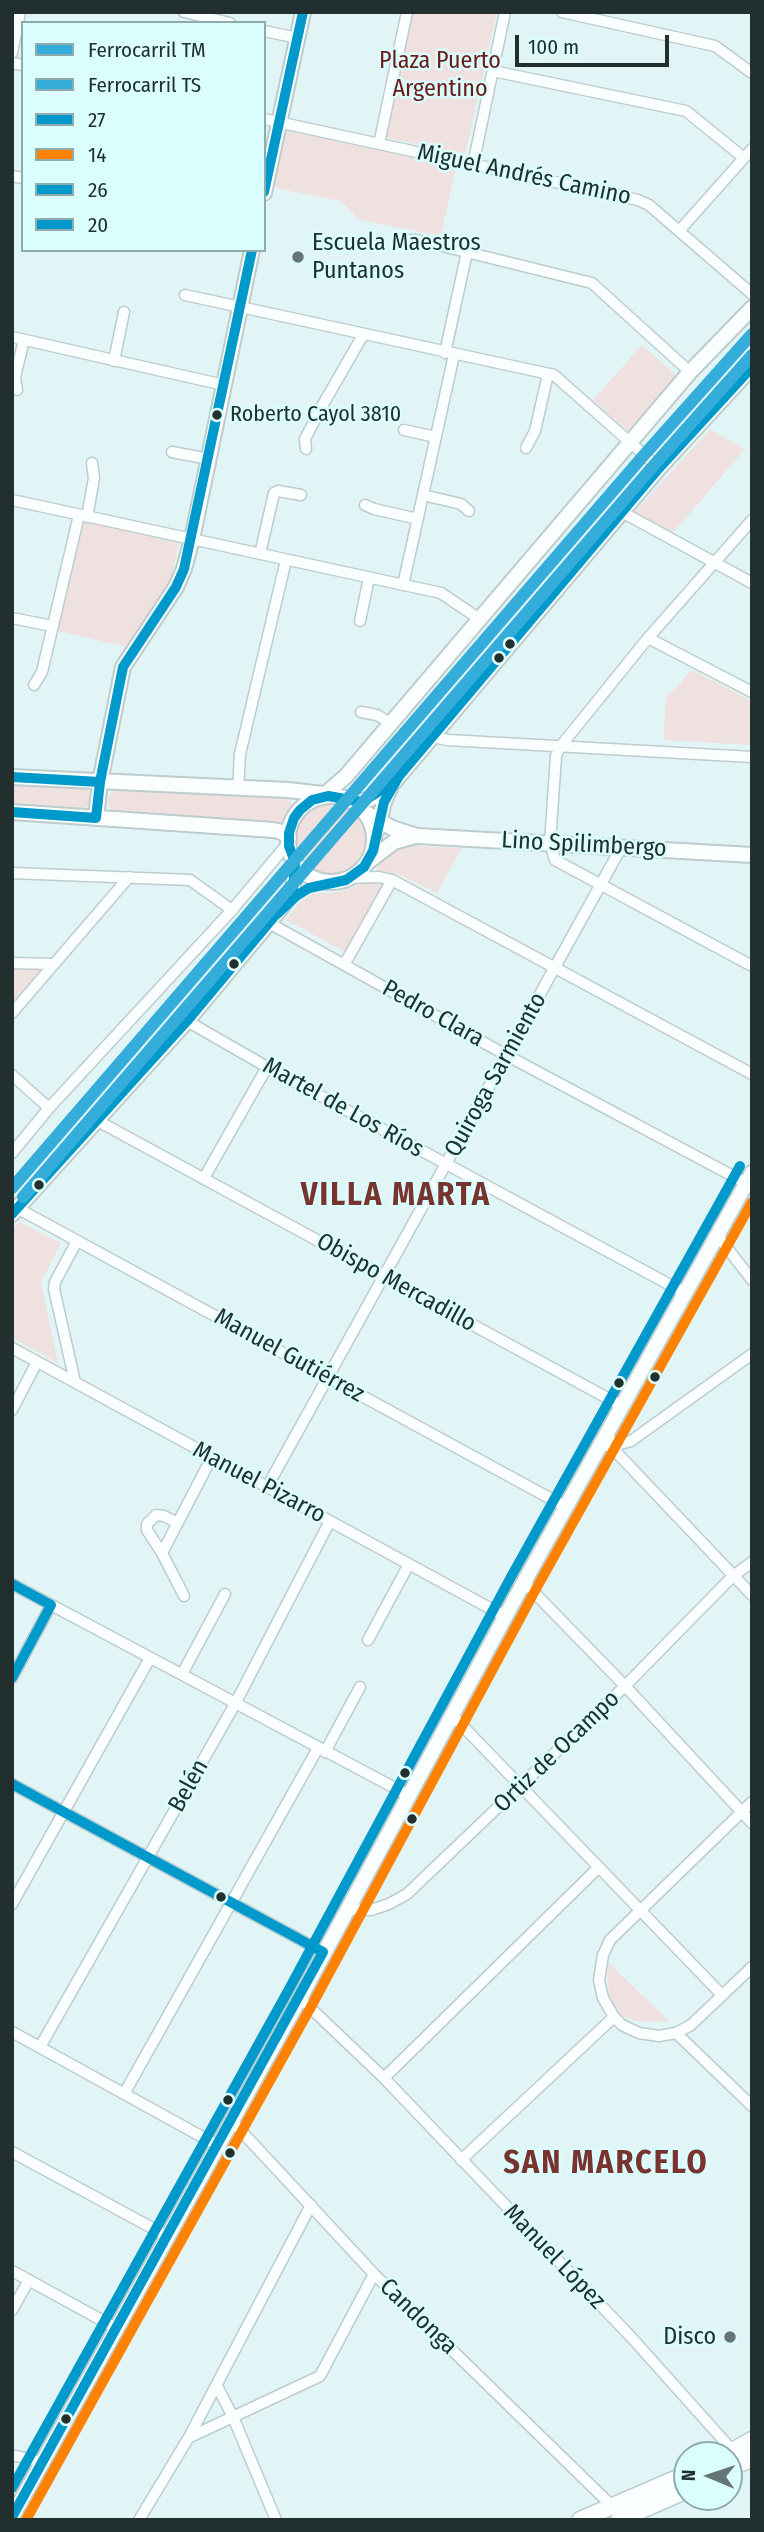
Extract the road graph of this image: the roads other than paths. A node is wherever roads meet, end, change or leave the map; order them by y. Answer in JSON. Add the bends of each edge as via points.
{"nodes":[{"id":1,"x":20,"y":12,"type":"edge"},
{"id":2,"x":184,"y":12,"type":"edge"},
{"id":3,"x":303,"y":12,"type":"edge"},
{"id":4,"x":407,"y":12,"type":"edge"},
{"id":5,"x":505,"y":12,"type":"edge"},
{"id":6,"x":562,"y":12,"type":"edge"},
{"id":7,"x":222,"y":21,"type":"edge"},
{"id":8,"x":266,"y":31,"type":"edge"},
{"id":9,"x":298,"y":38,"type":"junction"},
{"id":10,"x":12,"y":53,"type":"edge"},
{"id":11,"x":493,"y":71,"type":"junction"},
{"id":12,"x":752,"y":73,"type":"edge"},
{"id":13,"x":266,"y":119,"type":"edge"},
{"id":14,"x":280,"y":122,"type":"junction"},
{"id":15,"x":379,"y":144,"type":"junction"},
{"id":16,"x":752,"y":149,"type":"edge"},
{"id":17,"x":744,"y":158,"type":"junction"},
{"id":18,"x":473,"y":165,"type":"junction"},
{"id":19,"x":266,"y":184,"type":"edge"},
{"id":20,"x":679,"y":232,"type":"junction"},
{"id":21,"x":398,"y":240,"type":"dead end"},
{"id":22,"x":467,"y":251,"type":"junction"},
{"id":23,"x":252,"y":252,"type":"edge"},
{"id":24,"x":752,"y":294,"type":"edge"},
{"id":25,"x":185,"y":295,"type":"dead end"},
{"id":26,"x":240,"y":307,"type":"junction"},
{"id":27,"x":752,"y":308,"type":"edge"},
{"id":28,"x":124,"y":312,"type":"dead end"},
{"id":29,"x":363,"y":335,"type":"junction"},
{"id":30,"x":12,"y":337,"type":"edge"},
{"id":31,"x":24,"y":340,"type":"junction"},
{"id":32,"x":450,"y":354,"type":"junction"},
{"id":33,"x":114,"y":361,"type":"junction"},
{"id":34,"x":752,"y":367,"type":"edge"},
{"id":35,"x":690,"y":372,"type":"junction"},
{"id":36,"x":548,"y":374,"type":"junction"},
{"id":37,"x":223,"y":385,"type":"junction"},
{"id":38,"x":17,"y":390,"type":"dead end"},
{"id":39,"x":404,"y":430,"type":"dead end"},
{"id":40,"x":436,"y":436,"type":"junction"},
{"id":41,"x":630,"y":441,"type":"junction"},
{"id":42,"x":526,"y":448,"type":"dead end"},
{"id":43,"x":306,"y":449,"type":"dead end"},
{"id":44,"x":172,"y":452,"type":"dead end"},
{"id":45,"x":209,"y":460,"type":"junction"},
{"id":46,"x":92,"y":463,"type":"dead end"},
{"id":47,"x":659,"y":468,"type":"junction"},
{"id":48,"x":300,"y":495,"type":"dead end"},
{"id":49,"x":423,"y":495,"type":"junction"},
{"id":50,"x":12,"y":500,"type":"edge"},
{"id":51,"x":365,"y":505,"type":"dead end"},
{"id":52,"x":469,"y":511,"type":"dead end"},
{"id":53,"x":622,"y":512,"type":"junction"},
{"id":54,"x":83,"y":516,"type":"junction"},
{"id":55,"x":418,"y":519,"type":"junction"},
{"id":56,"x":752,"y":520,"type":"edge"},
{"id":57,"x":192,"y":539,"type":"junction"},
{"id":58,"x":260,"y":554,"type":"junction"},
{"id":59,"x":286,"y":560,"type":"junction"},
{"id":60,"x":714,"y":562,"type":"junction"},
{"id":61,"x":369,"y":578,"type":"junction"},
{"id":62,"x":752,"y":583,"type":"edge"},
{"id":63,"x":403,"y":585,"type":"junction"},
{"id":64,"x":12,"y":618,"type":"edge"},
{"id":65,"x":478,"y":618,"type":"junction"},
{"id":66,"x":359,"y":621,"type":"dead end"},
{"id":67,"x":52,"y":626,"type":"junction"},
{"id":68,"x":648,"y":638,"type":"junction"},
{"id":69,"x":34,"y":685,"type":"dead end"},
{"id":70,"x":752,"y":692,"type":"edge"},
{"id":71,"x":361,"y":712,"type":"dead end"},
{"id":72,"x":389,"y":722,"type":"junction"},
{"id":73,"x":433,"y":737,"type":"junction"},
{"id":74,"x":560,"y":747,"type":"junction"},
{"id":75,"x":752,"y":757,"type":"edge"},
{"id":76,"x":12,"y":777,"type":"edge"},
{"id":77,"x":100,"y":782,"type":"junction"},
{"id":78,"x":394,"y":782,"type":"junction"},
{"id":79,"x":237,"y":789,"type":"junction"},
{"id":80,"x":327,"y":796,"type":"junction"},
{"id":81,"x":360,"y":808,"type":"junction"},
{"id":82,"x":12,"y":812,"type":"edge"},
{"id":83,"x":96,"y":818,"type":"junction"},
{"id":84,"x":379,"y":821,"type":"junction"},
{"id":85,"x":417,"y":835,"type":"junction"},
{"id":86,"x":289,"y":840,"type":"junction"},
{"id":87,"x":374,"y":840,"type":"junction"},
{"id":88,"x":551,"y":842,"type":"junction"},
{"id":89,"x":622,"y":846,"type":"junction"},
{"id":90,"x":752,"y":855,"type":"edge"},
{"id":91,"x":295,"y":862,"type":"junction"},
{"id":92,"x":368,"y":862,"type":"junction"},
{"id":93,"x":12,"y":873,"type":"edge"},
{"id":94,"x":129,"y":877,"type":"junction"},
{"id":95,"x":350,"y":878,"type":"junction"},
{"id":96,"x":392,"y":880,"type":"junction"},
{"id":97,"x":328,"y":882,"type":"junction"},
{"id":98,"x":601,"y":885,"type":"junction"},
{"id":99,"x":282,"y":907,"type":"junction"},
{"id":100,"x":232,"y":910,"type":"junction"},
{"id":101,"x":269,"y":923,"type":"junction"},
{"id":102,"x":12,"y":962,"type":"edge"},
{"id":103,"x":53,"y":964,"type":"junction"},
{"id":104,"x":344,"y":965,"type":"junction"},
{"id":105,"x":752,"y":966,"type":"edge"},
{"id":106,"x":555,"y":967,"type":"junction"},
{"id":107,"x":12,"y":1013,"type":"edge"},
{"id":108,"x":187,"y":1021,"type":"junction"},
{"id":109,"x":506,"y":1055,"type":"junction"},
{"id":110,"x":267,"y":1067,"type":"junction"},
{"id":111,"x":752,"y":1074,"type":"edge"},
{"id":112,"x":12,"y":1075,"type":"edge"},
{"id":113,"x":49,"y":1108,"type":"junction"},
{"id":114,"x":96,"y":1121,"type":"junction"},
{"id":115,"x":12,"y":1153,"type":"edge"},
{"id":116,"x":447,"y":1165,"type":"junction"},
{"id":117,"x":204,"y":1178,"type":"junction"},
{"id":118,"x":749,"y":1178,"type":"edge"},
{"id":119,"x":14,"y":1209,"type":"edge"},
{"id":120,"x":717,"y":1235,"type":"junction"},
{"id":121,"x":77,"y":1241,"type":"junction"},
{"id":122,"x":384,"y":1276,"type":"junction"},
{"id":123,"x":752,"y":1280,"type":"edge"},
{"id":124,"x":685,"y":1293,"type":"junction"},
{"id":125,"x":12,"y":1348,"type":"edge"},
{"id":126,"x":752,"y":1354,"type":"edge"},
{"id":127,"x":37,"y":1362,"type":"junction"},
{"id":128,"x":328,"y":1377,"type":"junction"},
{"id":129,"x":75,"y":1382,"type":"junction"},
{"id":130,"x":622,"y":1406,"type":"junction"},
{"id":131,"x":12,"y":1410,"type":"edge"},
{"id":132,"x":606,"y":1443,"type":"junction"},
{"id":133,"x":212,"y":1457,"type":"junction"},
{"id":134,"x":267,"y":1487,"type":"junction"},
{"id":135,"x":566,"y":1507,"type":"junction"},
{"id":136,"x":330,"y":1521,"type":"junction"},
{"id":137,"x":176,"y":1522,"type":"junction"},
{"id":138,"x":162,"y":1553,"type":"junction"},
{"id":139,"x":752,"y":1562,"type":"edge"},
{"id":140,"x":409,"y":1564,"type":"junction"},
{"id":141,"x":733,"y":1576,"type":"junction"},
{"id":142,"x":524,"y":1582,"type":"junction"},
{"id":143,"x":12,"y":1584,"type":"edge"},
{"id":144,"x":225,"y":1594,"type":"dead end"},
{"id":145,"x":752,"y":1595,"type":"edge"},
{"id":146,"x":184,"y":1596,"type":"dead end"},
{"id":147,"x":51,"y":1605,"type":"junction"},
{"id":148,"x":506,"y":1617,"type":"junction"},
{"id":149,"x":368,"y":1640,"type":"dead end"},
{"id":150,"x":150,"y":1658,"type":"junction"},
{"id":151,"x":182,"y":1674,"type":"junction"},
{"id":152,"x":12,"y":1678,"type":"edge"},
{"id":153,"x":625,"y":1686,"type":"junction"},
{"id":154,"x":360,"y":1687,"type":"dead end"},
{"id":155,"x":235,"y":1704,"type":"junction"},
{"id":156,"x":453,"y":1716,"type":"junction"},
{"id":157,"x":321,"y":1750,"type":"junction"},
{"id":158,"x":12,"y":1784,"type":"edge"},
{"id":159,"x":521,"y":1787,"type":"junction"},
{"id":160,"x":408,"y":1796,"type":"junction"},
{"id":161,"x":752,"y":1802,"type":"edge"},
{"id":162,"x":64,"y":1811,"type":"junction"},
{"id":163,"x":741,"y":1812,"type":"junction"},
{"id":164,"x":752,"y":1823,"type":"edge"},
{"id":165,"x":150,"y":1857,"type":"junction"},
{"id":166,"x":598,"y":1868,"type":"junction"},
{"id":167,"x":232,"y":1901,"type":"junction"},
{"id":168,"x":12,"y":1904,"type":"edge"},
{"id":169,"x":346,"y":1909,"type":"junction"},
{"id":170,"x":639,"y":1910,"type":"junction"},
{"id":171,"x":323,"y":1952,"type":"junction"},
{"id":172,"x":752,"y":1967,"type":"edge"},
{"id":173,"x":722,"y":1995,"type":"junction"},
{"id":174,"x":300,"y":1998,"type":"junction"},
{"id":175,"x":614,"y":2017,"type":"junction"},
{"id":176,"x":12,"y":2032,"type":"edge"},
{"id":177,"x":676,"y":2033,"type":"junction"},
{"id":178,"x":40,"y":2048,"type":"junction"},
{"id":179,"x":384,"y":2077,"type":"junction"},
{"id":180,"x":124,"y":2094,"type":"junction"},
{"id":181,"x":752,"y":2106,"type":"edge"},
{"id":182,"x":231,"y":2120,"type":"junction"},
{"id":183,"x":217,"y":2145,"type":"junction"},
{"id":184,"x":12,"y":2152,"type":"edge"},
{"id":185,"x":461,"y":2160,"type":"junction"},
{"id":186,"x":310,"y":2206,"type":"junction"},
{"id":187,"x":167,"y":2236,"type":"junction"},
{"id":188,"x":12,"y":2271,"type":"edge"},
{"id":189,"x":374,"y":2274,"type":"junction"},
{"id":190,"x":29,"y":2280,"type":"junction"},
{"id":191,"x":12,"y":2310,"type":"edge"},
{"id":192,"x":117,"y":2328,"type":"junction"},
{"id":193,"x":217,"y":2386,"type":"junction"},
{"id":194,"x":233,"y":2417,"type":"junction"},
{"id":195,"x":189,"y":2437,"type":"junction"},
{"id":196,"x":721,"y":2441,"type":"edge"},
{"id":197,"x":12,"y":2455,"type":"edge"},
{"id":198,"x":42,"y":2462,"type":"junction"},
{"id":199,"x":673,"y":2482,"type":"edge"},
{"id":200,"x":673,"y":2495,"type":"edge"},
{"id":201,"x":616,"y":2513,"type":"edge"},
{"id":202,"x":12,"y":2517,"type":"edge"},
{"id":203,"x":139,"y":2520,"type":"edge"},
{"id":204,"x":276,"y":2520,"type":"edge"},
{"id":205,"x":580,"y":2520,"type":"edge"}],
"edges":[{"from":1,"to":10,"type":"street"},
{"from":2,"to":7,"type":"street"},
{"from":3,"to":9,"type":"main road"},
{"from":4,"to":15,"type":"street"},
{"from":5,"to":11,"type":"street"},
{"from":6,"to":12,"type":"street","via":[[715,46]]},
{"from":8,"to":9,"type":"street"},
{"from":9,"to":14,"type":"main road"},
{"from":11,"to":17,"type":"street","via":[[686,111]]},
{"from":11,"to":18,"type":"street"},
{"from":13,"to":14,"type":"street","name":"Miguel Andrés Camino"},
{"from":14,"to":15,"type":"street","name":"Miguel Andrés Camino"},
{"from":14,"to":19,"type":"main road"},
{"from":15,"to":18,"type":"street","name":"Miguel Andrés Camino"},
{"from":16,"to":17,"type":"street"},
{"from":17,"to":20,"type":"street"},
{"from":18,"to":20,"type":"street","name":"Miguel Andrés Camino","via":[[638,200]]},
{"from":20,"to":24,"type":"street","name":"Miguel Andrés Camino"},
{"from":21,"to":22,"type":"street"},
{"from":22,"to":32,"type":"street"},
{"from":22,"to":35,"type":"street","via":[[592,282]]},
{"from":23,"to":26,"type":"main road"},
{"from":25,"to":26,"type":"street"},
{"from":26,"to":29,"type":"street"},
{"from":26,"to":37,"type":"main road"},
{"from":27,"to":35,"type":"main road"},
{"from":28,"to":33,"type":"street"},
{"from":29,"to":32,"type":"street"},
{"from":29,"to":43,"type":"street","via":[[305,439]]},
{"from":30,"to":31,"type":"street"},
{"from":31,"to":33,"type":"street"},
{"from":31,"to":38,"type":"street","via":[[15,377]]},
{"from":32,"to":36,"type":"street"},
{"from":32,"to":40,"type":"street"},
{"from":33,"to":37,"type":"street"},
{"from":34,"to":47,"type":"main road"},
{"from":35,"to":41,"type":"main road"},
{"from":36,"to":41,"type":"street","via":[[558,377]]},
{"from":36,"to":42,"type":"street","via":[[535,431]]},
{"from":37,"to":45,"type":"main road"},
{"from":39,"to":40,"type":"street"},
{"from":40,"to":49,"type":"street"},
{"from":41,"to":47,"type":"street"},
{"from":41,"to":65,"type":"main road"},
{"from":44,"to":45,"type":"street"},
{"from":45,"to":57,"type":"main road"},
{"from":46,"to":54,"type":"street","via":[[94,478]]},
{"from":47,"to":53,"type":"main road"},
{"from":48,"to":58,"type":"street","via":[[274,493]]},
{"from":49,"to":52,"type":"street","via":[[454,502]]},
{"from":49,"to":55,"type":"street"},
{"from":50,"to":54,"type":"street"},
{"from":51,"to":55,"type":"street"},
{"from":53,"to":60,"type":"street"},
{"from":53,"to":73,"type":"main road"},
{"from":54,"to":57,"type":"street"},
{"from":54,"to":67,"type":"street"},
{"from":55,"to":63,"type":"street"},
{"from":56,"to":60,"type":"street"},
{"from":57,"to":58,"type":"street"},
{"from":57,"to":77,"type":"main road","via":[[176,587],[123,667]]},
{"from":58,"to":59,"type":"street"},
{"from":59,"to":61,"type":"street"},
{"from":59,"to":79,"type":"street","via":[[240,754]]},
{"from":60,"to":62,"type":"street"},
{"from":60,"to":68,"type":"street"},
{"from":61,"to":63,"type":"street"},
{"from":61,"to":66,"type":"street"},
{"from":63,"to":65,"type":"street","via":[[445,594]]},
{"from":64,"to":67,"type":"street"},
{"from":65,"to":72,"type":"main road"},
{"from":67,"to":69,"type":"street","via":[[42,672]]},
{"from":68,"to":70,"type":"street"},
{"from":68,"to":74,"type":"street"},
{"from":71,"to":72,"type":"street"},
{"from":72,"to":80,"type":"main road"},
{"from":73,"to":74,"type":"street"},
{"from":73,"to":78,"type":"main road"},
{"from":74,"to":75,"type":"street"},
{"from":74,"to":88,"type":"street"},
{"from":76,"to":77,"type":"main road","name":"Lino Spilimbergo"},
{"from":77,"to":79,"type":"main road","name":"Lino Spilimbergo"},
{"from":77,"to":83,"type":"main road"},
{"from":78,"to":81,"type":"main road"},
{"from":78,"to":84,"type":"main road"},
{"from":79,"to":80,"type":"main road","name":"Lino Spilimbergo"},
{"from":80,"to":81,"type":"main road","name":"Lino Spilimbergo"},
{"from":80,"to":86,"type":"main road","via":[[308,803],[297,814]]},
{"from":81,"to":84,"type":"main road","name":"Lino Spilimbergo"},
{"from":81,"to":87,"type":"main road","via":[[373,828]]},
{"from":82,"to":83,"type":"main road"},
{"from":83,"to":86,"type":"main road","via":[[273,830]]},
{"from":84,"to":85,"type":"main road","name":"Lino Spilimbergo"},
{"from":84,"to":87,"type":"main road"},
{"from":85,"to":88,"type":"main road","name":"Lino Spilimbergo"},
{"from":85,"to":92,"type":"main road","name":"Lino Spilimbergo","via":[[394,842]]},
{"from":86,"to":91,"type":"main road"},
{"from":86,"to":100,"type":"street"},
{"from":87,"to":92,"type":"main road"},
{"from":88,"to":89,"type":"main road","name":"Lino Spilimbergo"},
{"from":88,"to":98,"type":"street","via":[[555,860]]},
{"from":89,"to":90,"type":"main road","name":"Lino Spilimbergo"},
{"from":89,"to":98,"type":"street","name":"Quiroga Sarmiento"},
{"from":91,"to":97,"type":"main road","via":[[308,875]]},
{"from":91,"to":99,"type":"main road","via":[[293,890]]},
{"from":92,"to":95,"type":"main road","name":"Lino Spilimbergo"},
{"from":93,"to":94,"type":"street"},
{"from":94,"to":100,"type":"street","via":[[190,880]]},
{"from":94,"to":103,"type":"street"},
{"from":95,"to":96,"type":"street"},
{"from":95,"to":97,"type":"main road"},
{"from":96,"to":104,"type":"street"},
{"from":96,"to":106,"type":"street"},
{"from":97,"to":99,"type":"main road","via":[[303,891]]},
{"from":98,"to":105,"type":"street"},
{"from":98,"to":106,"type":"street","name":"Quiroga Sarmiento"},
{"from":99,"to":101,"type":"main road"},
{"from":100,"to":113,"type":"street"},
{"from":101,"to":104,"type":"street","name":"Pedro Clara"},
{"from":101,"to":108,"type":"main road"},
{"from":102,"to":103,"type":"street"},
{"from":103,"to":107,"type":"street"},
{"from":104,"to":109,"type":"street","name":"Pedro Clara"},
{"from":106,"to":109,"type":"street","name":"Quiroga Sarmiento"},
{"from":106,"to":111,"type":"street"},
{"from":108,"to":110,"type":"street","name":"Martel de Los Ríos"},
{"from":108,"to":114,"type":"main road"},
{"from":109,"to":116,"type":"street","name":"Quiroga Sarmiento"},
{"from":109,"to":118,"type":"street","name":"Pedro Clara"},
{"from":110,"to":116,"type":"street","name":"Martel de Los Ríos"},
{"from":110,"to":117,"type":"street"},
{"from":112,"to":113,"type":"street"},
{"from":113,"to":115,"type":"street"},
{"from":114,"to":117,"type":"street","name":"Obispo Mercadillo"},
{"from":114,"to":119,"type":"main road"},
{"from":116,"to":122,"type":"street","name":"Quiroga Sarmiento"},
{"from":116,"to":124,"type":"street","name":"Martel de Los Ríos"},
{"from":117,"to":122,"type":"street","name":"Obispo Mercadillo"},
{"from":118,"to":120,"type":"main road"},
{"from":119,"to":121,"type":"street","name":"Manuel Gutiérrez"},
{"from":120,"to":123,"type":"street"},
{"from":120,"to":124,"type":"main road"},
{"from":121,"to":128,"type":"street","name":"Manuel Gutiérrez"},
{"from":121,"to":129,"type":"street","via":[[54,1289]]},
{"from":122,"to":128,"type":"street","name":"Quiroga Sarmiento"},
{"from":122,"to":130,"type":"street","name":"Obispo Mercadillo"},
{"from":124,"to":130,"type":"main road"},
{"from":125,"to":127,"type":"street","name":"Manuel Pizarro"},
{"from":126,"to":132,"type":"street","via":[[631,1441]]},
{"from":127,"to":129,"type":"street","name":"Manuel Pizarro"},
{"from":127,"to":131,"type":"street"},
{"from":128,"to":134,"type":"street","name":"Quiroga Sarmiento"},
{"from":128,"to":135,"type":"street","name":"Manuel Gutiérrez"},
{"from":129,"to":133,"type":"street","name":"Manuel Pizarro"},
{"from":130,"to":132,"type":"main road"},
{"from":132,"to":135,"type":"main road"},
{"from":132,"to":141,"type":"street"},
{"from":133,"to":134,"type":"street","name":"Manuel Pizarro"},
{"from":133,"to":137,"type":"street"},
{"from":134,"to":136,"type":"street","name":"Manuel Pizarro"},
{"from":135,"to":142,"type":"main road"},
{"from":136,"to":140,"type":"street","name":"Manuel Pizarro"},
{"from":136,"to":155,"type":"street","name":"Belén"},
{"from":137,"to":138,"type":"street"},
{"from":137,"to":138,"type":"street","via":[[156,1515],[147,1524]]},
{"from":138,"to":146,"type":"street"},
{"from":139,"to":141,"type":"street","name":"Ortiz de Ocampo"},
{"from":140,"to":148,"type":"street","name":"Manuel Pizarro"},
{"from":140,"to":149,"type":"street"},
{"from":141,"to":145,"type":"street"},
{"from":141,"to":153,"type":"street","name":"Ortiz de Ocampo"},
{"from":142,"to":148,"type":"main road"},
{"from":142,"to":153,"type":"street"},
{"from":143,"to":147,"type":"street"},
{"from":144,"to":151,"type":"street"},
{"from":147,"to":150,"type":"street"},
{"from":147,"to":152,"type":"street"},
{"from":148,"to":156,"type":"main road"},
{"from":150,"to":151,"type":"street"},
{"from":150,"to":162,"type":"street"},
{"from":151,"to":155,"type":"street"},
{"from":153,"to":159,"type":"street","name":"Ortiz de Ocampo"},
{"from":153,"to":163,"type":"street"},
{"from":154,"to":157,"type":"street"},
{"from":155,"to":157,"type":"street"},
{"from":155,"to":165,"type":"street","name":"Belén"},
{"from":156,"to":159,"type":"street"},
{"from":156,"to":160,"type":"main road"},
{"from":157,"to":160,"type":"street"},
{"from":157,"to":167,"type":"street"},
{"from":158,"to":162,"type":"street"},
{"from":159,"to":166,"type":"street"},
{"from":159,"to":169,"type":"street","name":"Ortiz de Ocampo","via":[[407,1894],[371,1910]]},
{"from":160,"to":169,"type":"main road"},
{"from":161,"to":163,"type":"street"},
{"from":162,"to":165,"type":"street"},
{"from":162,"to":168,"type":"street"},
{"from":163,"to":164,"type":"street"},
{"from":163,"to":170,"type":"street"},
{"from":165,"to":167,"type":"street"},
{"from":165,"to":178,"type":"street","name":"Belén"},
{"from":166,"to":170,"type":"street"},
{"from":166,"to":179,"type":"street"},
{"from":167,"to":171,"type":"street"},
{"from":167,"to":180,"type":"street"},
{"from":169,"to":171,"type":"main road"},
{"from":170,"to":173,"type":"street"},
{"from":170,"to":175,"type":"street","via":[[610,1940],[603,1955],[599,1980]]},
{"from":171,"to":174,"type":"main road"},
{"from":172,"to":173,"type":"street"},
{"from":173,"to":177,"type":"street"},
{"from":174,"to":179,"type":"street","name":"Manuel López"},
{"from":174,"to":182,"type":"main road"},
{"from":175,"to":177,"type":"street","via":[[648,2035]]},
{"from":175,"to":185,"type":"street"},
{"from":176,"to":178,"type":"street"},
{"from":177,"to":181,"type":"street"},
{"from":178,"to":180,"type":"street"},
{"from":179,"to":185,"type":"street","name":"Manuel López"},
{"from":180,"to":183,"type":"street"},
{"from":182,"to":183,"type":"main road"},
{"from":182,"to":186,"type":"street","name":"Candonga"},
{"from":183,"to":187,"type":"main road"},
{"from":184,"to":187,"type":"street"},
{"from":185,"to":196,"type":"street","name":"Manuel López","via":[[631,2337]]},
{"from":186,"to":189,"type":"street","name":"Candonga"},
{"from":186,"to":193,"type":"street"},
{"from":187,"to":192,"type":"main road"},
{"from":188,"to":190,"type":"street"},
{"from":189,"to":194,"type":"street","via":[[320,2376]]},
{"from":189,"to":201,"type":"street","name":"Candonga"},
{"from":190,"to":191,"type":"street"},
{"from":190,"to":192,"type":"street"},
{"from":192,"to":198,"type":"main road"},
{"from":193,"to":194,"type":"street"},
{"from":193,"to":195,"type":"street"},
{"from":194,"to":195,"type":"street"},
{"from":194,"to":204,"type":"street"},
{"from":195,"to":203,"type":"street"},
{"from":197,"to":198,"type":"street"},
{"from":198,"to":202,"type":"main road"},
{"from":199,"to":201,"type":"main road"},
{"from":200,"to":201,"type":"main road"},
{"from":201,"to":205,"type":"main road"}]}
